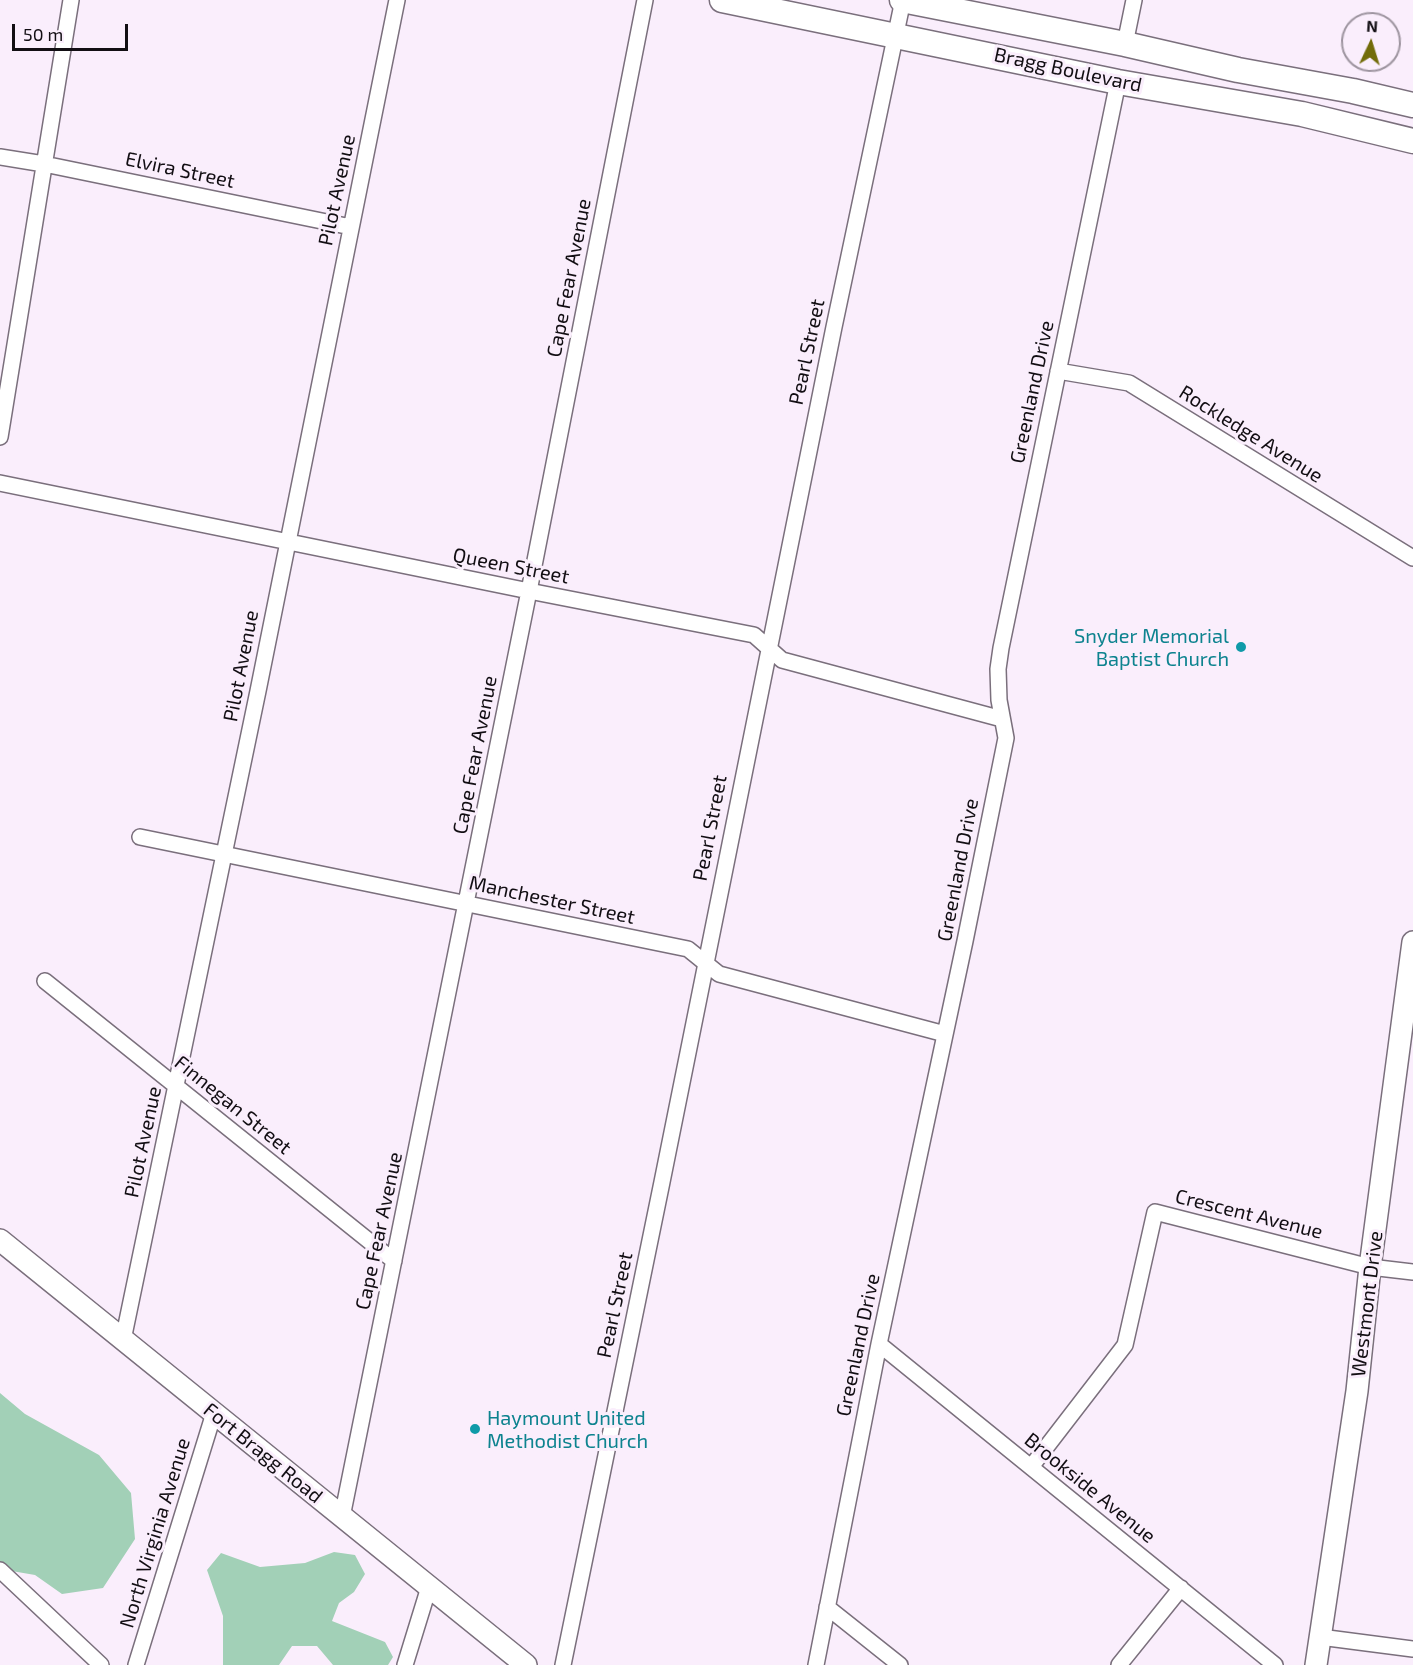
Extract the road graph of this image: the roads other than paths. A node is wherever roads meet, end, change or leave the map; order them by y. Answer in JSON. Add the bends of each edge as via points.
{"nodes":[{"id":1,"x":71,"y":0,"type":"edge"},
{"id":2,"x":397,"y":0,"type":"edge"},
{"id":3,"x":645,"y":0,"type":"edge"},
{"id":4,"x":722,"y":0,"type":"edge"},
{"id":5,"x":903,"y":0,"type":"edge"},
{"id":6,"x":1134,"y":0,"type":"edge"},
{"id":7,"x":895,"y":35,"type":"junction"},
{"id":8,"x":1125,"y":44,"type":"junction"},
{"id":9,"x":1118,"y":82,"type":"junction"},
{"id":10,"x":1413,"y":105,"type":"edge"},
{"id":11,"x":1302,"y":114,"type":"junction"},
{"id":12,"x":1413,"y":125,"type":"edge"},
{"id":13,"x":1413,"y":141,"type":"edge"},
{"id":14,"x":0,"y":158,"type":"edge"},
{"id":15,"x":44,"y":164,"type":"junction"},
{"id":16,"x":351,"y":227,"type":"junction"},
{"id":17,"x":1058,"y":371,"type":"junction"},
{"id":18,"x":0,"y":436,"type":"edge"},
{"id":19,"x":0,"y":483,"type":"edge"},
{"id":20,"x":288,"y":542,"type":"junction"},
{"id":21,"x":1413,"y":558,"type":"edge"},
{"id":22,"x":529,"y":591,"type":"junction"},
{"id":23,"x":768,"y":648,"type":"junction"},
{"id":24,"x":1002,"y":719,"type":"junction"},
{"id":25,"x":140,"y":837,"type":"dead end"},
{"id":26,"x":224,"y":854,"type":"junction"},
{"id":27,"x":467,"y":904,"type":"junction"},
{"id":28,"x":1413,"y":942,"type":"edge"},
{"id":29,"x":704,"y":963,"type":"junction"},
{"id":30,"x":45,"y":981,"type":"dead end"},
{"id":31,"x":945,"y":1034,"type":"junction"},
{"id":32,"x":176,"y":1086,"type":"junction"},
{"id":33,"x":0,"y":1240,"type":"edge"},
{"id":34,"x":394,"y":1261,"type":"junction"},
{"id":35,"x":1370,"y":1267,"type":"junction"},
{"id":36,"x":1413,"y":1272,"type":"edge"},
{"id":37,"x":123,"y":1340,"type":"junction"},
{"id":38,"x":879,"y":1344,"type":"junction"},
{"id":39,"x":214,"y":1413,"type":"junction"},
{"id":40,"x":1031,"y":1467,"type":"junction"},
{"id":41,"x":342,"y":1517,"type":"junction"},
{"id":42,"x":0,"y":1570,"type":"edge"},
{"id":43,"x":429,"y":1587,"type":"junction"},
{"id":44,"x":1181,"y":1588,"type":"junction"},
{"id":45,"x":827,"y":1607,"type":"junction"},
{"id":46,"x":1320,"y":1637,"type":"junction"},
{"id":47,"x":1413,"y":1649,"type":"edge"},
{"id":48,"x":101,"y":1665,"type":"edge"},
{"id":49,"x":136,"y":1665,"type":"edge"},
{"id":50,"x":405,"y":1665,"type":"edge"},
{"id":51,"x":526,"y":1665,"type":"edge"},
{"id":52,"x":562,"y":1665,"type":"edge"},
{"id":53,"x":816,"y":1665,"type":"edge"},
{"id":54,"x":900,"y":1665,"type":"edge"},
{"id":55,"x":1119,"y":1665,"type":"edge"},
{"id":56,"x":1275,"y":1665,"type":"edge"},
{"id":57,"x":1316,"y":1665,"type":"edge"}],
"edges":[{"from":1,"to":15,"type":"street"},
{"from":2,"to":16,"type":"street","name":"Pilot Avenue"},
{"from":3,"to":22,"type":"street","name":"Cape Fear Avenue"},
{"from":4,"to":7,"type":"main road","name":"Bragg Boulevard"},
{"from":5,"to":7,"type":"street","name":"Pearl Street"},
{"from":5,"to":8,"type":"main road","name":"Bragg Boulevard"},
{"from":6,"to":8,"type":"street"},
{"from":7,"to":9,"type":"main road","name":"Bragg Boulevard"},
{"from":7,"to":23,"type":"street","name":"Pearl Street"},
{"from":8,"to":10,"type":"main road","name":"Bragg Boulevard"},
{"from":9,"to":11,"type":"main road","name":"Bragg Boulevard"},
{"from":9,"to":17,"type":"street","name":"Greenland Drive"},
{"from":11,"to":12,"type":"main road","via":[[1357,114]]},
{"from":11,"to":13,"type":"main road","name":"Bragg Boulevard"},
{"from":14,"to":15,"type":"street","name":"Elvira Street"},
{"from":15,"to":16,"type":"street","name":"Elvira Street"},
{"from":15,"to":18,"type":"street"},
{"from":16,"to":20,"type":"street","name":"Pilot Avenue"},
{"from":17,"to":21,"type":"street","name":"Rockledge Avenue","via":[[1129,383]]},
{"from":17,"to":24,"type":"street","name":"Greenland Drive","via":[[1001,648],[998,669]]},
{"from":19,"to":20,"type":"street","name":"Queen Street"},
{"from":20,"to":22,"type":"street","name":"Queen Street"},
{"from":20,"to":26,"type":"street","name":"Pilot Avenue"},
{"from":22,"to":23,"type":"street","name":"Queen Street","via":[[754,634]]},
{"from":22,"to":27,"type":"street","name":"Cape Fear Avenue"},
{"from":23,"to":24,"type":"street","name":"Queen Street","via":[[782,660]]},
{"from":23,"to":29,"type":"street","name":"Pearl Street"},
{"from":24,"to":31,"type":"street","name":"Greenland Drive","via":[[1006,738]]},
{"from":25,"to":26,"type":"street","name":"Manchester Street"},
{"from":26,"to":27,"type":"street","name":"Manchester Street"},
{"from":26,"to":32,"type":"street","name":"Pilot Avenue"},
{"from":27,"to":29,"type":"street","name":"Manchester Street","via":[[688,949]]},
{"from":27,"to":34,"type":"street","name":"Cape Fear Avenue"},
{"from":28,"to":35,"type":"street","name":"Westmont Drive"},
{"from":29,"to":31,"type":"street","name":"Manchester Street","via":[[719,974]]},
{"from":29,"to":52,"type":"street","name":"Pearl Street"},
{"from":30,"to":32,"type":"street","name":"Finnegan Street"},
{"from":31,"to":38,"type":"street","name":"Greenland Drive"},
{"from":32,"to":34,"type":"street","name":"Finnegan Street"},
{"from":32,"to":37,"type":"street","name":"Pilot Avenue"},
{"from":33,"to":37,"type":"street","name":"Fort Bragg Road"},
{"from":34,"to":41,"type":"street","name":"Cape Fear Avenue"},
{"from":35,"to":36,"type":"street"},
{"from":35,"to":40,"type":"street","name":"Crescent Avenue","via":[[1155,1212],[1125,1345]]},
{"from":35,"to":46,"type":"street","name":"Westmont Drive","via":[[1357,1391]]},
{"from":37,"to":39,"type":"street","name":"Fort Bragg Road"},
{"from":38,"to":40,"type":"street","name":"Brookside Avenue"},
{"from":38,"to":45,"type":"street","name":"Greenland Drive"},
{"from":39,"to":41,"type":"street","name":"Fort Bragg Road"},
{"from":39,"to":49,"type":"street","name":"North Virginia Avenue"},
{"from":40,"to":44,"type":"street","name":"Brookside Avenue"},
{"from":41,"to":43,"type":"street","name":"Fort Bragg Road"},
{"from":42,"to":48,"type":"street"},
{"from":43,"to":50,"type":"street"},
{"from":43,"to":51,"type":"street","name":"Fort Bragg Road"},
{"from":44,"to":55,"type":"street"},
{"from":44,"to":56,"type":"street","name":"Brookside Avenue"},
{"from":45,"to":53,"type":"street","name":"Greenland Drive"},
{"from":45,"to":54,"type":"street"},
{"from":46,"to":47,"type":"street"},
{"from":46,"to":57,"type":"street","name":"Westmont Drive"}]}
